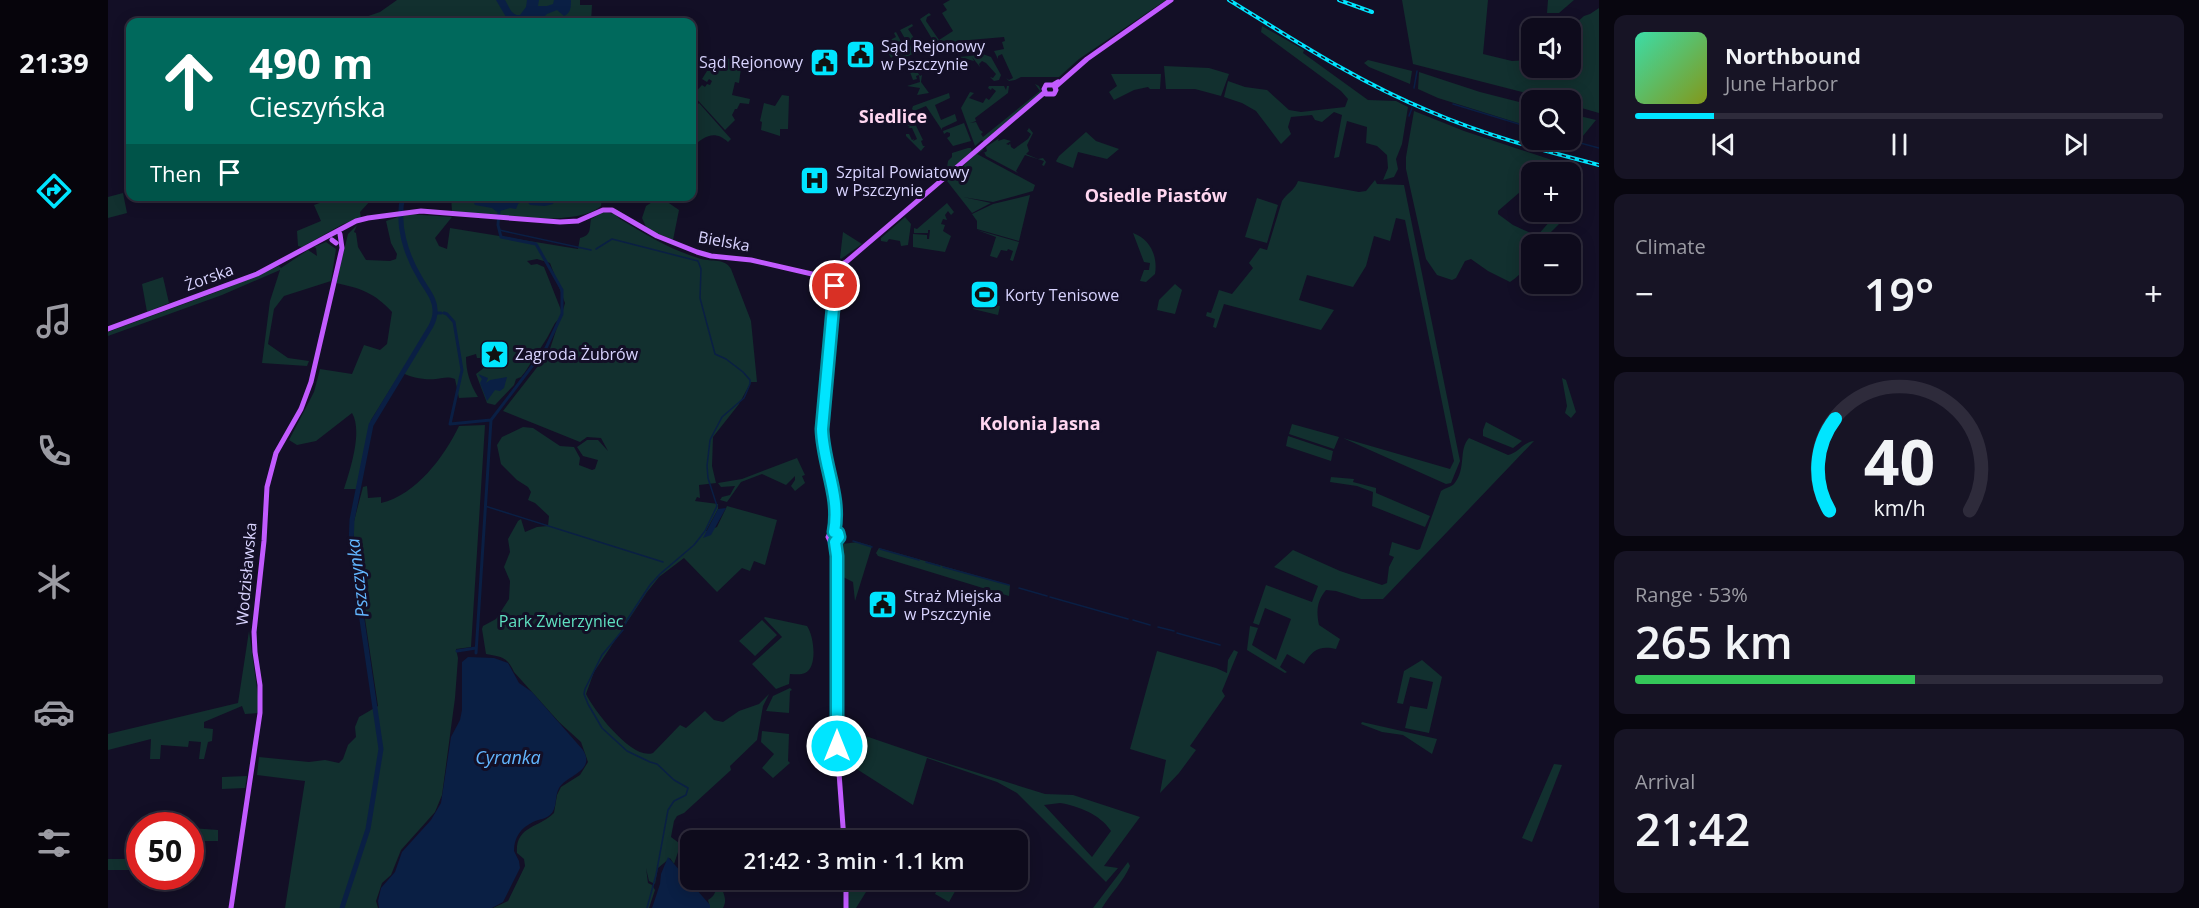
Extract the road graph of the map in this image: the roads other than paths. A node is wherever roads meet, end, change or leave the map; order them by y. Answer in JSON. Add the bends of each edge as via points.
{"nodes":[{"id":1,"x":1172,"y":0,"type":"edge"},
{"id":2,"x":607,"y":210,"type":"joint"},
{"id":3,"x":336,"y":237,"type":"junction"},
{"id":4,"x":838,"y":272,"type":"junction"},
{"id":5,"x":826,"y":276,"type":"junction"},
{"id":6,"x":834,"y":291,"type":"junction"},
{"id":7,"x":108,"y":329,"type":"edge"},
{"id":8,"x":843,"y":830,"type":"edge"},
{"id":9,"x":846,"y":890,"type":"edge"},
{"id":10,"x":231,"y":908,"type":"edge"},
{"id":11,"x":846,"y":908,"type":"edge"}],
"edges":[{"from":1,"to":4,"type":"main road","via":[[1054,86],[1046,85],[1046,94]]},
{"from":2,"to":3,"type":"main road","name":"Żorska","via":[[569,221],[401,213],[363,219]]},
{"from":2,"to":5,"type":"main road","name":"Bielska","via":[[697,252]]},
{"from":3,"to":7,"type":"main road","name":"Żorska","via":[[317,242],[257,274]]},
{"from":3,"to":10,"type":"main road","name":"Wodzisławska","via":[[341,252],[311,382],[276,453],[267,487],[254,632],[260,713]]},
{"from":4,"to":5,"type":"main road"},
{"from":4,"to":5,"type":"main road","via":[[829,266]]},
{"from":4,"to":6,"type":"main road"},
{"from":5,"to":6,"type":"main road"},
{"from":6,"to":8,"type":"main road","via":[[822,429],[836,502],[834,532],[828,538],[835,542],[837,556],[837,757]]},
{"from":9,"to":11,"type":"main road"}]}
